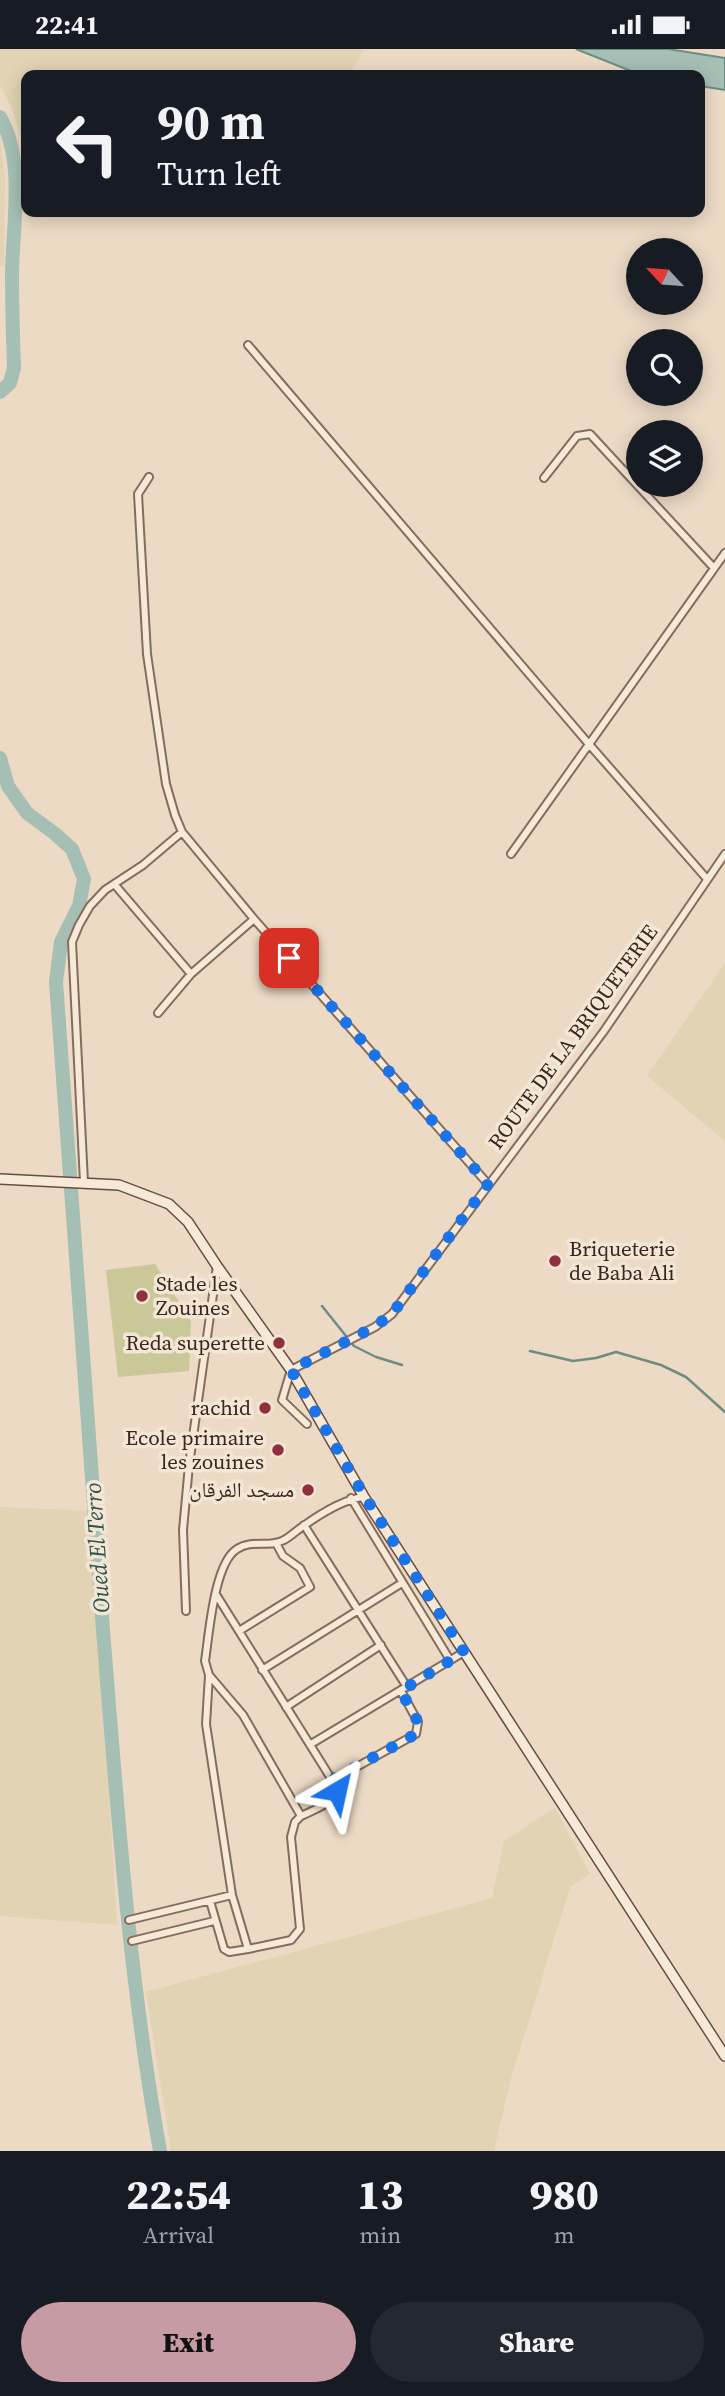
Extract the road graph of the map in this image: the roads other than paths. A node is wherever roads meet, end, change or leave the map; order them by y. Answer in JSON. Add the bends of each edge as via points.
{"nodes":[{"id":1,"x":248,"y":345,"type":"dead end"},
{"id":2,"x":149,"y":477,"type":"dead end"},
{"id":3,"x":544,"y":478,"type":"dead end"},
{"id":4,"x":725,"y":553,"type":"edge"},
{"id":5,"x":714,"y":568,"type":"junction"},
{"id":6,"x":588,"y":743,"type":"junction"},
{"id":7,"x":182,"y":832,"type":"junction"},
{"id":8,"x":511,"y":854,"type":"dead end"},
{"id":9,"x":725,"y":854,"type":"edge"},
{"id":10,"x":707,"y":879,"type":"junction"},
{"id":11,"x":114,"y":885,"type":"junction"},
{"id":12,"x":254,"y":919,"type":"junction"},
{"id":13,"x":191,"y":974,"type":"junction"},
{"id":14,"x":158,"y":1013,"type":"dead end"},
{"id":15,"x":0,"y":1179,"type":"edge"},
{"id":16,"x":81,"y":1182,"type":"junction"},
{"id":17,"x":488,"y":1184,"type":"junction"},
{"id":18,"x":217,"y":1266,"type":"junction"},
{"id":19,"x":291,"y":1370,"type":"junction"},
{"id":20,"x":307,"y":1424,"type":"dead end"},
{"id":21,"x":365,"y":1497,"type":"junction"},
{"id":22,"x":351,"y":1498,"type":"junction"},
{"id":23,"x":304,"y":1525,"type":"junction"},
{"id":24,"x":276,"y":1543,"type":"junction"},
{"id":25,"x":402,"y":1583,"type":"junction"},
{"id":26,"x":216,"y":1595,"type":"junction"},
{"id":27,"x":186,"y":1611,"type":"dead end"},
{"id":28,"x":358,"y":1611,"type":"junction"},
{"id":29,"x":239,"y":1631,"type":"junction"},
{"id":30,"x":381,"y":1645,"type":"junction"},
{"id":31,"x":464,"y":1652,"type":"junction"},
{"id":32,"x":450,"y":1660,"type":"junction"},
{"id":33,"x":262,"y":1669,"type":"junction"},
{"id":34,"x":209,"y":1675,"type":"junction"},
{"id":35,"x":404,"y":1689,"type":"junction"},
{"id":36,"x":286,"y":1707,"type":"junction"},
{"id":37,"x":311,"y":1744,"type":"junction"},
{"id":38,"x":332,"y":1780,"type":"junction"},
{"id":39,"x":301,"y":1816,"type":"junction"},
{"id":40,"x":232,"y":1895,"type":"junction"},
{"id":41,"x":210,"y":1901,"type":"junction"},
{"id":42,"x":129,"y":1920,"type":"dead end"},
{"id":43,"x":214,"y":1921,"type":"junction"},
{"id":44,"x":132,"y":1941,"type":"dead end"},
{"id":45,"x":247,"y":1949,"type":"junction"},
{"id":46,"x":725,"y":2056,"type":"edge"}],
"edges":[{"from":1,"to":6,"type":"street"},
{"from":2,"to":7,"type":"street","via":[[138,494],[147,654],[166,784]]},
{"from":3,"to":5,"type":"street","via":[[577,436],[590,433]]},
{"from":4,"to":5,"type":"street"},
{"from":5,"to":6,"type":"street"},
{"from":6,"to":8,"type":"street"},
{"from":6,"to":10,"type":"street"},
{"from":7,"to":11,"type":"street"},
{"from":7,"to":12,"type":"street"},
{"from":9,"to":10,"type":"street","name":"ROUTE DE LA BRIQUETERIE"},
{"from":10,"to":17,"type":"street","name":"ROUTE DE LA BRIQUETERIE","via":[[604,1031]]},
{"from":11,"to":13,"type":"street"},
{"from":11,"to":16,"type":"street","via":[[90,906],[72,942]]},
{"from":12,"to":13,"type":"street"},
{"from":12,"to":17,"type":"street"},
{"from":13,"to":14,"type":"street"},
{"from":15,"to":16,"type":"main road"},
{"from":16,"to":18,"type":"main road","via":[[133,1189],[169,1205],[188,1222]]},
{"from":17,"to":19,"type":"street","name":"ROUTE DE LA BRIQUETERIE","via":[[392,1314]]},
{"from":18,"to":19,"type":"main road"},
{"from":18,"to":27,"type":"street","via":[[183,1530]]},
{"from":19,"to":20,"type":"street","via":[[282,1401]]},
{"from":19,"to":21,"type":"main road"},
{"from":21,"to":22,"type":"street"},
{"from":21,"to":31,"type":"main road"},
{"from":22,"to":23,"type":"street"},
{"from":22,"to":25,"type":"street"},
{"from":23,"to":24,"type":"street"},
{"from":23,"to":28,"type":"street"},
{"from":24,"to":26,"type":"street","via":[[252,1543],[229,1554]]},
{"from":24,"to":29,"type":"street","via":[[283,1556],[300,1568],[310,1587]]},
{"from":25,"to":28,"type":"street"},
{"from":25,"to":32,"type":"street"},
{"from":26,"to":29,"type":"street"},
{"from":26,"to":34,"type":"street","via":[[205,1661]]},
{"from":28,"to":30,"type":"street"},
{"from":28,"to":33,"type":"street"},
{"from":29,"to":33,"type":"street"},
{"from":30,"to":35,"type":"street"},
{"from":30,"to":36,"type":"street"},
{"from":31,"to":32,"type":"street"},
{"from":31,"to":46,"type":"main road"},
{"from":32,"to":35,"type":"street"},
{"from":33,"to":36,"type":"street"},
{"from":34,"to":39,"type":"street","via":[[243,1715]]},
{"from":34,"to":40,"type":"street","via":[[206,1724]]},
{"from":35,"to":37,"type":"street"},
{"from":35,"to":38,"type":"street","via":[[418,1722],[416,1734]]},
{"from":36,"to":37,"type":"street"},
{"from":37,"to":38,"type":"street"},
{"from":38,"to":39,"type":"street","via":[[335,1796]]},
{"from":39,"to":45,"type":"street","via":[[291,1837],[298,1933],[291,1940]]},
{"from":40,"to":41,"type":"street"},
{"from":40,"to":45,"type":"street"},
{"from":41,"to":42,"type":"street"},
{"from":41,"to":43,"type":"street"},
{"from":43,"to":44,"type":"street"},
{"from":43,"to":45,"type":"street","via":[[224,1949]]}]}
